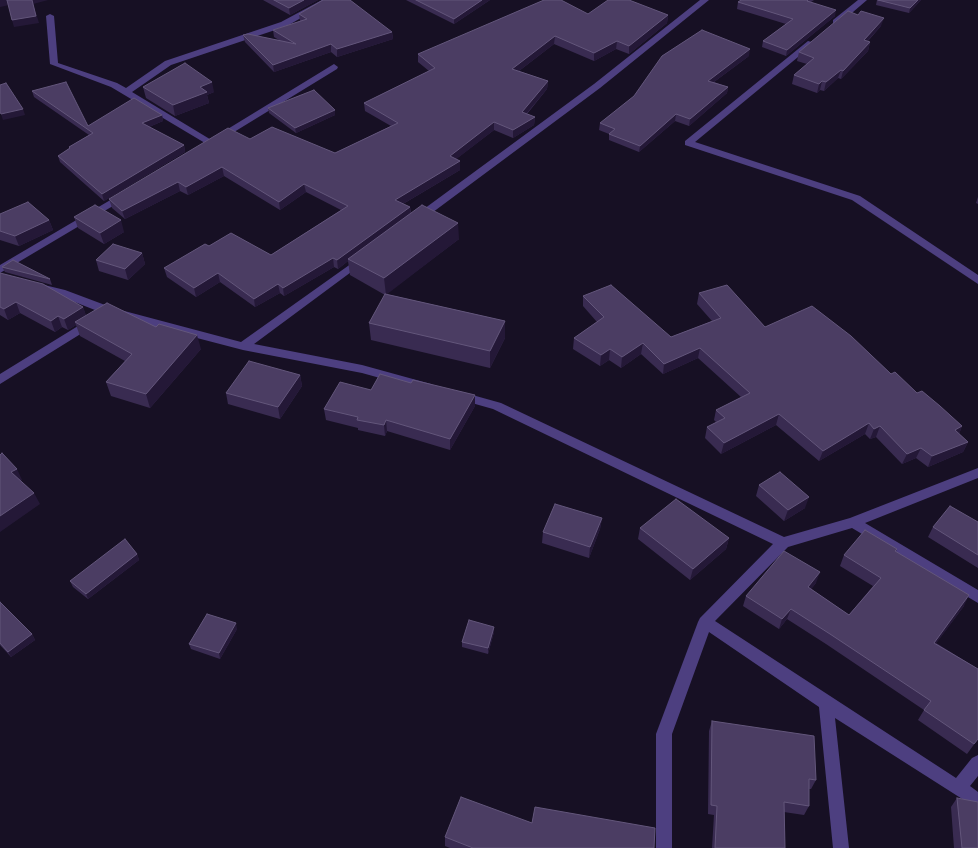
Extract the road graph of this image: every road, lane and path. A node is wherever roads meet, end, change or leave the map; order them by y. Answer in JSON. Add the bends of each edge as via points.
{"nodes":[{"id":1,"x":328,"y":0,"type":"edge"},
{"id":2,"x":705,"y":0,"type":"edge"},
{"id":3,"x":863,"y":0,"type":"edge"},
{"id":4,"x":50,"y":16,"type":"dead end"},
{"id":5,"x":831,"y":27,"type":"edge"},
{"id":6,"x":817,"y":38,"type":"edge"},
{"id":7,"x":334,"y":67,"type":"dead end"},
{"id":8,"x":126,"y":92,"type":"junction"},
{"id":9,"x":134,"y":188,"type":"edge"},
{"id":10,"x":411,"y":223,"type":"edge"},
{"id":11,"x":371,"y":252,"type":"edge"},
{"id":12,"x":0,"y":270,"type":"edge"},
{"id":13,"x":978,"y":280,"type":"edge"},
{"id":14,"x":28,"y":284,"type":"edge"},
{"id":15,"x":109,"y":311,"type":"junction"},
{"id":16,"x":243,"y":346,"type":"junction"},
{"id":17,"x":0,"y":380,"type":"edge"},
{"id":18,"x":978,"y":473,"type":"edge"},
{"id":19,"x":854,"y":522,"type":"junction"},
{"id":20,"x":783,"y":543,"type":"junction"},
{"id":21,"x":978,"y":597,"type":"edge"},
{"id":22,"x":705,"y":622,"type":"junction"},
{"id":23,"x":826,"y":704,"type":"junction"},
{"id":24,"x":978,"y":763,"type":"edge"},
{"id":25,"x":958,"y":788,"type":"junction"},
{"id":26,"x":978,"y":801,"type":"edge"},
{"id":27,"x":664,"y":848,"type":"edge"},
{"id":28,"x":841,"y":848,"type":"edge"}],
"edges":[{"from":1,"to":8,"type":"street","via":[[284,24],[168,63]]},
{"from":2,"to":10,"type":"street","via":[[597,86]]},
{"from":3,"to":5,"type":"street"},
{"from":4,"to":8,"type":"street","via":[[54,64]]},
{"from":6,"to":13,"type":"street","via":[[688,143],[856,198]]},
{"from":7,"to":8,"type":"street","via":[[206,145]]},
{"from":9,"to":12,"type":"street"},
{"from":11,"to":16,"type":"street"},
{"from":14,"to":15,"type":"street"},
{"from":15,"to":16,"type":"street"},
{"from":15,"to":17,"type":"street"},
{"from":16,"to":20,"type":"street","via":[[362,369],[497,406]]},
{"from":18,"to":19,"type":"street"},
{"from":19,"to":20,"type":"street"},
{"from":19,"to":21,"type":"street"},
{"from":20,"to":22,"type":"street"},
{"from":22,"to":23,"type":"street"},
{"from":22,"to":27,"type":"street","via":[[664,734]]},
{"from":23,"to":25,"type":"street"},
{"from":23,"to":28,"type":"street"},
{"from":24,"to":25,"type":"street"},
{"from":25,"to":26,"type":"street"}]}
